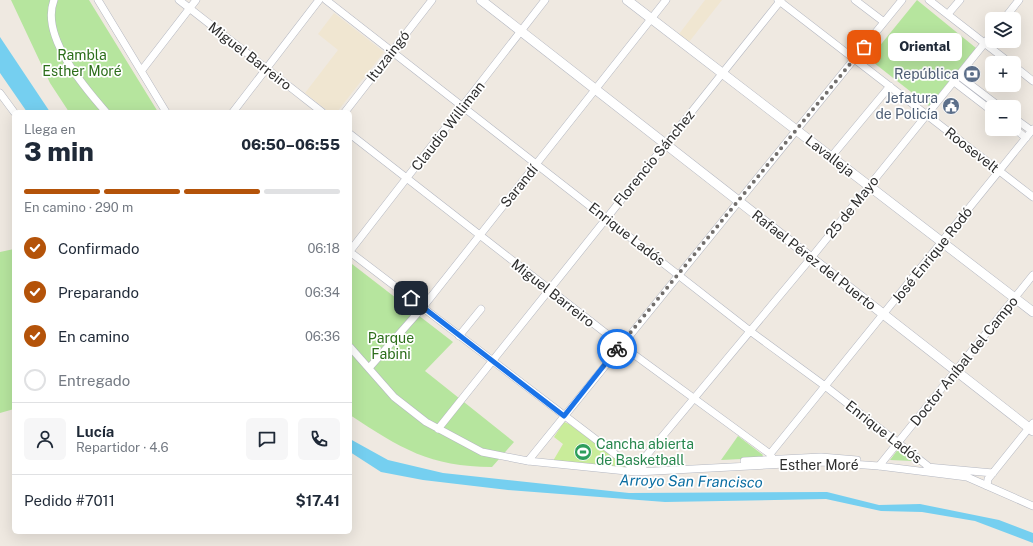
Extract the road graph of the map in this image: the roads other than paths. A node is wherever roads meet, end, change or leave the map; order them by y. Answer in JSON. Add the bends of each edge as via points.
{"nodes":[{"id":1,"x":54,"y":0,"type":"edge"},
{"id":2,"x":98,"y":0,"type":"edge"},
{"id":3,"x":179,"y":0,"type":"edge"},
{"id":4,"x":196,"y":0,"type":"edge"},
{"id":5,"x":319,"y":0,"type":"edge"},
{"id":6,"x":326,"y":0,"type":"edge"},
{"id":7,"x":432,"y":0,"type":"edge"},
{"id":8,"x":481,"y":0,"type":"edge"},
{"id":9,"x":545,"y":0,"type":"edge"},
{"id":10,"x":627,"y":0,"type":"edge"},
{"id":11,"x":666,"y":0,"type":"edge"},
{"id":12,"x":779,"y":0,"type":"edge"},
{"id":13,"x":856,"y":0,"type":"edge"},
{"id":14,"x":902,"y":0,"type":"edge"},
{"id":15,"x":930,"y":0,"type":"edge"},
{"id":16,"x":960,"y":0,"type":"edge"},
{"id":17,"x":1019,"y":0,"type":"edge"},
{"id":18,"x":189,"y":8,"type":"junction"},
{"id":19,"x":1010,"y":12,"type":"edge"},
{"id":20,"x":948,"y":14,"type":"junction"},
{"id":21,"x":652,"y":19,"type":"junction"},
{"id":22,"x":884,"y":22,"type":"junction"},
{"id":23,"x":521,"y":31,"type":"junction"},
{"id":24,"x":984,"y":43,"type":"junction"},
{"id":25,"x":392,"y":51,"type":"junction"},
{"id":26,"x":1001,"y":56,"type":"edge"},
{"id":27,"x":854,"y":59,"type":"junction"},
{"id":28,"x":266,"y":69,"type":"junction"},
{"id":29,"x":142,"y":70,"type":"junction"},
{"id":30,"x":1021,"y":71,"type":"edge"},
{"id":31,"x":722,"y":73,"type":"junction"},
{"id":32,"x":955,"y":78,"type":"junction"},
{"id":33,"x":1033,"y":80,"type":"edge"},
{"id":34,"x":890,"y":86,"type":"junction"},
{"id":35,"x":596,"y":89,"type":"junction"},
{"id":36,"x":0,"y":93,"type":"edge"},
{"id":37,"x":989,"y":100,"type":"edge"},
{"id":38,"x":985,"y":105,"type":"edge"},
{"id":39,"x":463,"y":106,"type":"junction"},
{"id":40,"x":13,"y":110,"type":"edge"},
{"id":41,"x":104,"y":110,"type":"edge"},
{"id":42,"x":165,"y":110,"type":"edge"},
{"id":43,"x":235,"y":110,"type":"edge"},
{"id":44,"x":319,"y":110,"type":"edge"},
{"id":45,"x":347,"y":110,"type":"edge"},
{"id":46,"x":927,"y":114,"type":"junction"},
{"id":47,"x":1021,"y":123,"type":"edge"},
{"id":48,"x":796,"y":130,"type":"junction"},
{"id":49,"x":1032,"y":130,"type":"edge"},
{"id":50,"x":1021,"y":134,"type":"edge"},
{"id":51,"x":352,"y":136,"type":"edge"},
{"id":52,"x":1026,"y":138,"type":"junction"},
{"id":53,"x":666,"y":144,"type":"junction"},
{"id":54,"x":831,"y":157,"type":"junction"},
{"id":55,"x":537,"y":164,"type":"junction"},
{"id":56,"x":999,"y":172,"type":"junction"},
{"id":57,"x":407,"y":179,"type":"junction"},
{"id":58,"x":868,"y":186,"type":"junction"},
{"id":59,"x":1033,"y":197,"type":"edge"},
{"id":60,"x":738,"y":200,"type":"junction"},
{"id":61,"x":606,"y":218,"type":"junction"},
{"id":62,"x":480,"y":235,"type":"junction"},
{"id":63,"x":942,"y":242,"type":"junction"},
{"id":64,"x":352,"y":249,"type":"edge"},
{"id":65,"x":352,"y":254,"type":"edge"},
{"id":66,"x":811,"y":258,"type":"junction"},
{"id":67,"x":678,"y":274,"type":"junction"},
{"id":68,"x":1033,"y":275,"type":"edge"},
{"id":69,"x":550,"y":290,"type":"junction"},
{"id":70,"x":1015,"y":298,"type":"junction"},
{"id":71,"x":423,"y":307,"type":"junction"},
{"id":72,"x":482,"y":309,"type":"dead end"},
{"id":73,"x":1033,"y":312,"type":"edge"},
{"id":74,"x":884,"y":314,"type":"junction"},
{"id":75,"x":750,"y":331,"type":"junction"},
{"id":76,"x":460,"y":336,"type":"junction"},
{"id":77,"x":621,"y":345,"type":"junction"},
{"id":78,"x":352,"y":349,"type":"edge"},
{"id":79,"x":492,"y":361,"type":"junction"},
{"id":80,"x":369,"y":368,"type":"junction"},
{"id":81,"x":956,"y":371,"type":"junction"},
{"id":82,"x":826,"y":386,"type":"junction"},
{"id":83,"x":693,"y":399,"type":"junction"},
{"id":84,"x":564,"y":416,"type":"junction"},
{"id":85,"x":1032,"y":427,"type":"edge"},
{"id":86,"x":438,"y":429,"type":"junction"},
{"id":87,"x":898,"y":443,"type":"junction"},
{"id":88,"x":773,"y":460,"type":"junction"},
{"id":89,"x":528,"y":461,"type":"junction"},
{"id":90,"x":881,"y":464,"type":"junction"},
{"id":91,"x":929,"y":467,"type":"junction"},
{"id":92,"x":636,"y":470,"type":"junction"},
{"id":93,"x":993,"y":473,"type":"junction"},
{"id":94,"x":987,"y":486,"type":"junction"},
{"id":95,"x":1033,"y":506,"type":"edge"}],
"edges":[{"from":1,"to":41,"type":"street","via":[[51,17],[61,50],[85,89]]},
{"from":2,"to":29,"type":"street"},
{"from":3,"to":18,"type":"street","name":"Miguel Barreiro"},
{"from":4,"to":18,"type":"street"},
{"from":5,"to":28,"type":"street"},
{"from":6,"to":25,"type":"street","name":"Enrique Ladós"},
{"from":7,"to":25,"type":"street","name":"Ituzaingó"},
{"from":8,"to":23,"type":"main road","name":"Rafael Pérez del Puerto"},
{"from":9,"to":23,"type":"street","name":"Claudio Williman"},
{"from":10,"to":21,"type":"main road","name":"Lavalleja"},
{"from":11,"to":21,"type":"street","name":"Sarandí"},
{"from":12,"to":27,"type":"street","name":"Roosevelt"},
{"from":12,"to":31,"type":"street","name":"Florencio Sánchez"},
{"from":13,"to":22,"type":"street"},
{"from":14,"to":22,"type":"street"},
{"from":15,"to":20,"type":"street"},
{"from":16,"to":20,"type":"street"},
{"from":17,"to":19,"type":"street"},
{"from":18,"to":28,"type":"street","name":"Miguel Barreiro"},
{"from":18,"to":29,"type":"street"},
{"from":20,"to":24,"type":"street"},
{"from":21,"to":31,"type":"main road","name":"Lavalleja"},
{"from":21,"to":35,"type":"street","name":"Sarandí"},
{"from":22,"to":27,"type":"street"},
{"from":23,"to":35,"type":"main road","name":"Rafael Pérez del Puerto"},
{"from":23,"to":39,"type":"street","name":"Claudio Williman"},
{"from":24,"to":26,"type":"street"},
{"from":24,"to":32,"type":"street","name":"25 de Mayo"},
{"from":25,"to":39,"type":"street","name":"Enrique Ladós"},
{"from":25,"to":45,"type":"street","name":"Ituzaingó"},
{"from":27,"to":34,"type":"street","name":"Roosevelt"},
{"from":27,"to":48,"type":"street"},
{"from":28,"to":43,"type":"street"},
{"from":28,"to":44,"type":"street","name":"Miguel Barreiro"},
{"from":29,"to":42,"type":"street"},
{"from":30,"to":33,"type":"street"},
{"from":31,"to":48,"type":"main road","name":"Lavalleja"},
{"from":31,"to":53,"type":"street","name":"Florencio Sánchez"},
{"from":32,"to":37,"type":"street"},
{"from":32,"to":38,"type":"street"},
{"from":32,"to":46,"type":"street","name":"25 de Mayo"},
{"from":34,"to":46,"type":"street","name":"Roosevelt"},
{"from":34,"to":54,"type":"street"},
{"from":35,"to":53,"type":"main road","name":"Rafael Pérez del Puerto"},
{"from":35,"to":55,"type":"street","name":"Sarandí"},
{"from":36,"to":40,"type":"street"},
{"from":39,"to":55,"type":"street","name":"Enrique Ladós"},
{"from":39,"to":57,"type":"street","name":"Claudio Williman"},
{"from":46,"to":56,"type":"street","name":"Roosevelt"},
{"from":46,"to":58,"type":"street","name":"25 de Mayo"},
{"from":47,"to":49,"type":"street"},
{"from":48,"to":54,"type":"main road","name":"Lavalleja"},
{"from":48,"to":60,"type":"street"},
{"from":49,"to":52,"type":"street","name":"José Enrique Rodó"},
{"from":50,"to":52,"type":"street"},
{"from":51,"to":57,"type":"street","name":"Miguel Barreiro"},
{"from":52,"to":56,"type":"street","name":"José Enrique Rodó"},
{"from":53,"to":60,"type":"main road","name":"Rafael Pérez del Puerto"},
{"from":53,"to":61,"type":"street","name":"Florencio Sánchez"},
{"from":54,"to":58,"type":"main road","name":"Lavalleja"},
{"from":55,"to":61,"type":"street","name":"Enrique Ladós"},
{"from":55,"to":62,"type":"street","name":"Sarandí"},
{"from":56,"to":59,"type":"street","name":"Roosevelt"},
{"from":56,"to":63,"type":"street","name":"José Enrique Rodó"},
{"from":57,"to":62,"type":"street","name":"Miguel Barreiro"},
{"from":57,"to":64,"type":"street","name":"Claudio Williman"},
{"from":58,"to":63,"type":"main road","name":"Lavalleja"},
{"from":58,"to":66,"type":"street","name":"25 de Mayo"},
{"from":60,"to":66,"type":"main road","name":"Rafael Pérez del Puerto"},
{"from":60,"to":67,"type":"street"},
{"from":61,"to":67,"type":"street","name":"Enrique Ladós"},
{"from":61,"to":69,"type":"street","name":"Florencio Sánchez"},
{"from":62,"to":69,"type":"street","name":"Miguel Barreiro"},
{"from":62,"to":71,"type":"street","name":"Sarandí"},
{"from":63,"to":70,"type":"main road","name":"Lavalleja"},
{"from":63,"to":74,"type":"street","name":"José Enrique Rodó"},
{"from":65,"to":71,"type":"street"},
{"from":66,"to":74,"type":"main road","name":"Rafael Pérez del Puerto"},
{"from":66,"to":75,"type":"street","name":"25 de Mayo"},
{"from":67,"to":75,"type":"street","name":"Enrique Ladós"},
{"from":67,"to":77,"type":"street"},
{"from":68,"to":70,"type":"street","name":"Doctor Aníbal del Campo"},
{"from":69,"to":77,"type":"street","name":"Miguel Barreiro"},
{"from":69,"to":79,"type":"street","name":"Florencio Sánchez"},
{"from":70,"to":73,"type":"main road","name":"Lavalleja"},
{"from":70,"to":81,"type":"street","name":"Doctor Aníbal del Campo"},
{"from":71,"to":76,"type":"street"},
{"from":71,"to":80,"type":"street","name":"Sarandí"},
{"from":72,"to":76,"type":"street"},
{"from":74,"to":81,"type":"main road","name":"Rafael Pérez del Puerto"},
{"from":74,"to":82,"type":"street","name":"José Enrique Rodó"},
{"from":75,"to":82,"type":"street","name":"Enrique Ladós"},
{"from":75,"to":83,"type":"street","name":"25 de Mayo"},
{"from":76,"to":79,"type":"street"},
{"from":77,"to":83,"type":"street","name":"Miguel Barreiro"},
{"from":77,"to":84,"type":"street"},
{"from":78,"to":80,"type":"street","name":"Esther Moré"},
{"from":79,"to":84,"type":"street"},
{"from":79,"to":86,"type":"street","name":"Florencio Sánchez"},
{"from":80,"to":86,"type":"street","name":"Esther Moré","via":[[394,397]]},
{"from":81,"to":85,"type":"main road","name":"Rafael Pérez del Puerto"},
{"from":81,"to":87,"type":"street","name":"Doctor Aníbal del Campo"},
{"from":82,"to":87,"type":"street","name":"Enrique Ladós"},
{"from":82,"to":88,"type":"street","name":"José Enrique Rodó"},
{"from":83,"to":88,"type":"street","name":"Miguel Barreiro"},
{"from":83,"to":92,"type":"street","name":"25 de Mayo"},
{"from":84,"to":89,"type":"street"},
{"from":84,"to":92,"type":"street"},
{"from":85,"to":93,"type":"street"},
{"from":86,"to":89,"type":"street","name":"Esther Moré","via":[[482,452]]},
{"from":87,"to":90,"type":"street","name":"Doctor Aníbal del Campo"},
{"from":87,"to":91,"type":"street","name":"Enrique Ladós"},
{"from":88,"to":90,"type":"street","name":"Esther Moré","via":[[821,457]]},
{"from":88,"to":92,"type":"street","name":"Esther Moré"},
{"from":89,"to":92,"type":"street","name":"Esther Moré"},
{"from":90,"to":91,"type":"street","name":"Esther Moré"},
{"from":90,"to":94,"type":"street","name":"Esther Moré","via":[[953,474]]},
{"from":91,"to":93,"type":"street","name":"Esther Moré"},
{"from":93,"to":94,"type":"street","via":[[988,479]]},
{"from":94,"to":95,"type":"street","name":"Esther Moré"}]}
